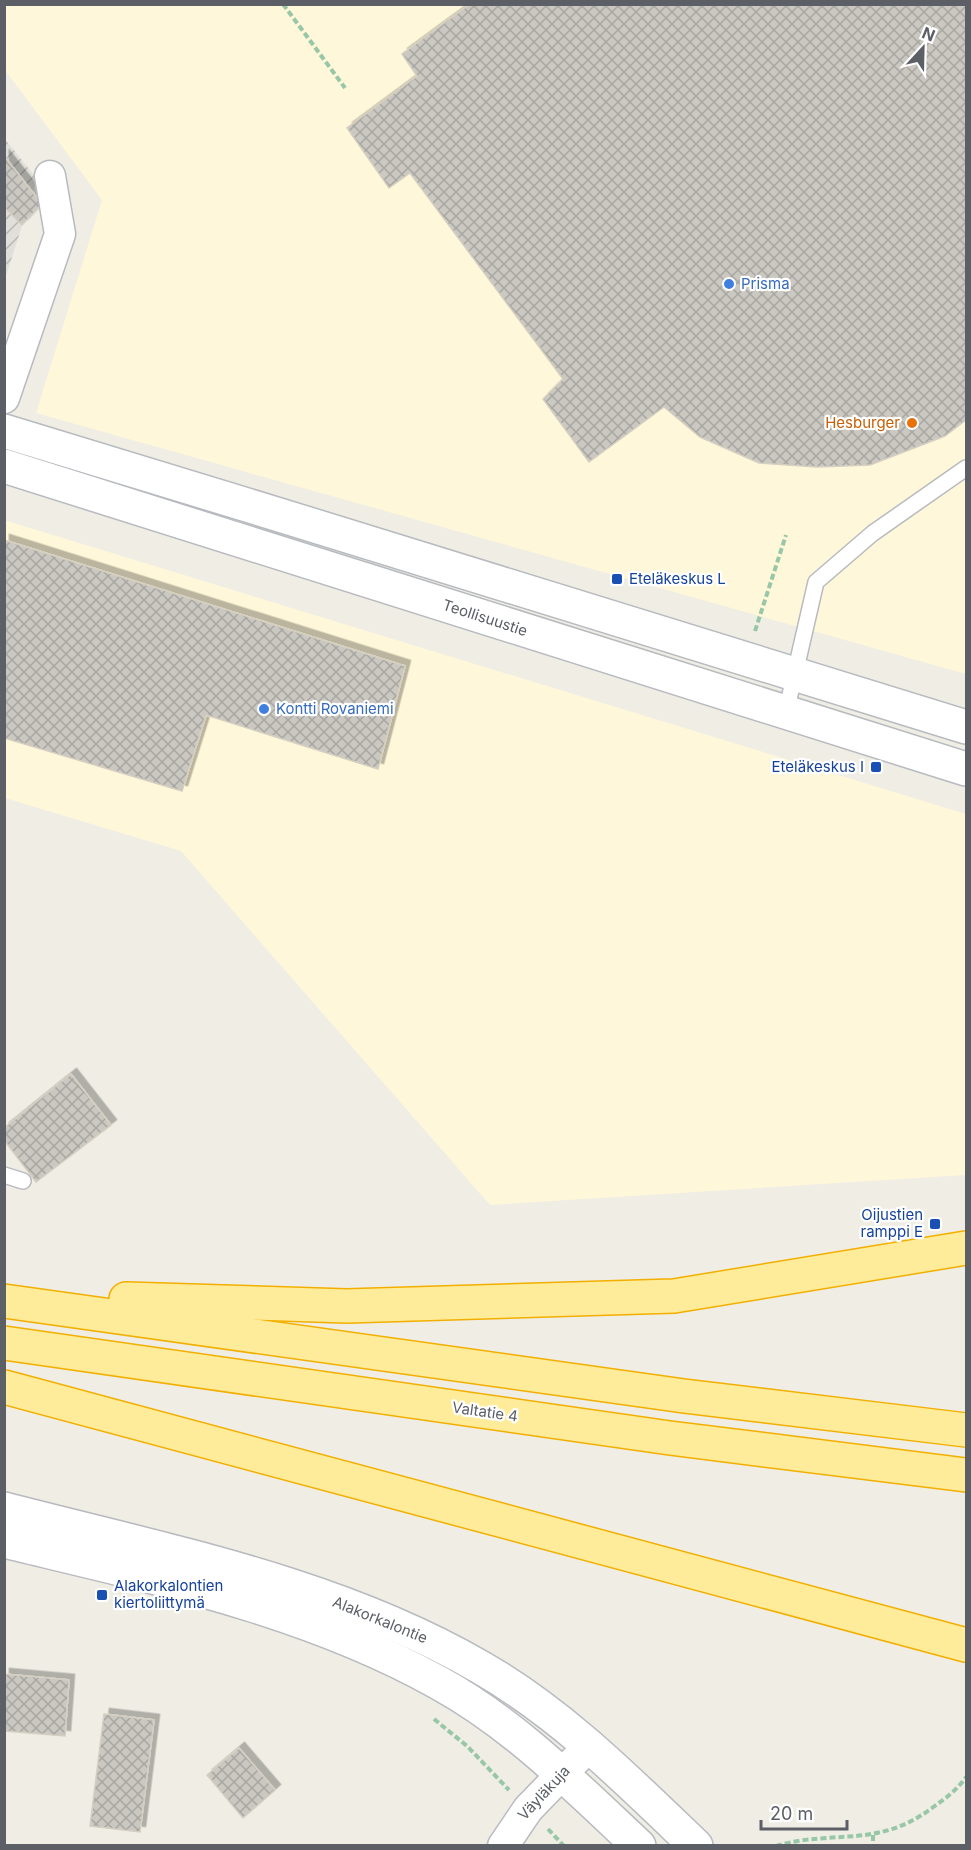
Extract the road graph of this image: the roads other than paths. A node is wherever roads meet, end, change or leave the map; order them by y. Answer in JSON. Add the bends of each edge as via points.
{"nodes":[{"id":1,"x":50,"y":176,"type":"dead end"},
{"id":2,"x":4,"y":398,"type":"edge"},
{"id":3,"x":4,"y":431,"type":"edge"},
{"id":4,"x":4,"y":466,"type":"edge"},
{"id":5,"x":966,"y":468,"type":"edge"},
{"id":6,"x":795,"y":673,"type":"junction"},
{"id":7,"x":786,"y":712,"type":"junction"},
{"id":8,"x":966,"y":727,"type":"edge"},
{"id":9,"x":966,"y":769,"type":"edge"},
{"id":10,"x":4,"y":1176,"type":"edge"},
{"id":11,"x":23,"y":1181,"type":"dead end"},
{"id":12,"x":966,"y":1248,"type":"edge"},
{"id":13,"x":4,"y":1295,"type":"edge"},
{"id":14,"x":4,"y":1300,"type":"edge"},
{"id":15,"x":4,"y":1343,"type":"edge"},
{"id":16,"x":4,"y":1388,"type":"edge"},
{"id":17,"x":966,"y":1430,"type":"edge"},
{"id":18,"x":966,"y":1475,"type":"edge"},
{"id":19,"x":4,"y":1509,"type":"edge"},
{"id":20,"x":4,"y":1541,"type":"edge"},
{"id":21,"x":966,"y":1645,"type":"edge"},
{"id":22,"x":590,"y":1745,"type":"junction"},
{"id":23,"x":561,"y":1774,"type":"junction"},
{"id":24,"x":503,"y":1845,"type":"edge"},
{"id":25,"x":639,"y":1845,"type":"edge"},
{"id":26,"x":696,"y":1845,"type":"edge"}],
"edges":[{"from":1,"to":2,"type":"street","via":[[60,234]]},
{"from":3,"to":6,"type":"street"},
{"from":4,"to":7,"type":"street","name":"Teollisuustie"},
{"from":5,"to":6,"type":"lane","via":[[873,533],[816,582]]},
{"from":6,"to":7,"type":"lane"},
{"from":6,"to":8,"type":"street"},
{"from":7,"to":9,"type":"street","name":"Teollisuustie"},
{"from":10,"to":11,"type":"lane"},
{"from":12,"to":13,"type":"highway","via":[[674,1296],[346,1306]]},
{"from":14,"to":17,"type":"highway","via":[[684,1396]]},
{"from":15,"to":18,"type":"highway","name":"Valtatie 4","via":[[635,1433]]},
{"from":16,"to":21,"type":"highway"},
{"from":19,"to":22,"type":"street","name":"Alakorkalontie","via":[[244,1572],[386,1621],[482,1668]]},
{"from":20,"to":23,"type":"street","name":"Alakorkalontie","via":[[219,1594],[338,1635],[440,1683]]},
{"from":22,"to":23,"type":"street","name":"Väyläkuja"},
{"from":22,"to":26,"type":"street","name":"Alakorkalontie"},
{"from":23,"to":24,"type":"street","name":"Väyläkuja","via":[[528,1809]]},
{"from":23,"to":25,"type":"street","name":"Alakorkalontie"}]}
